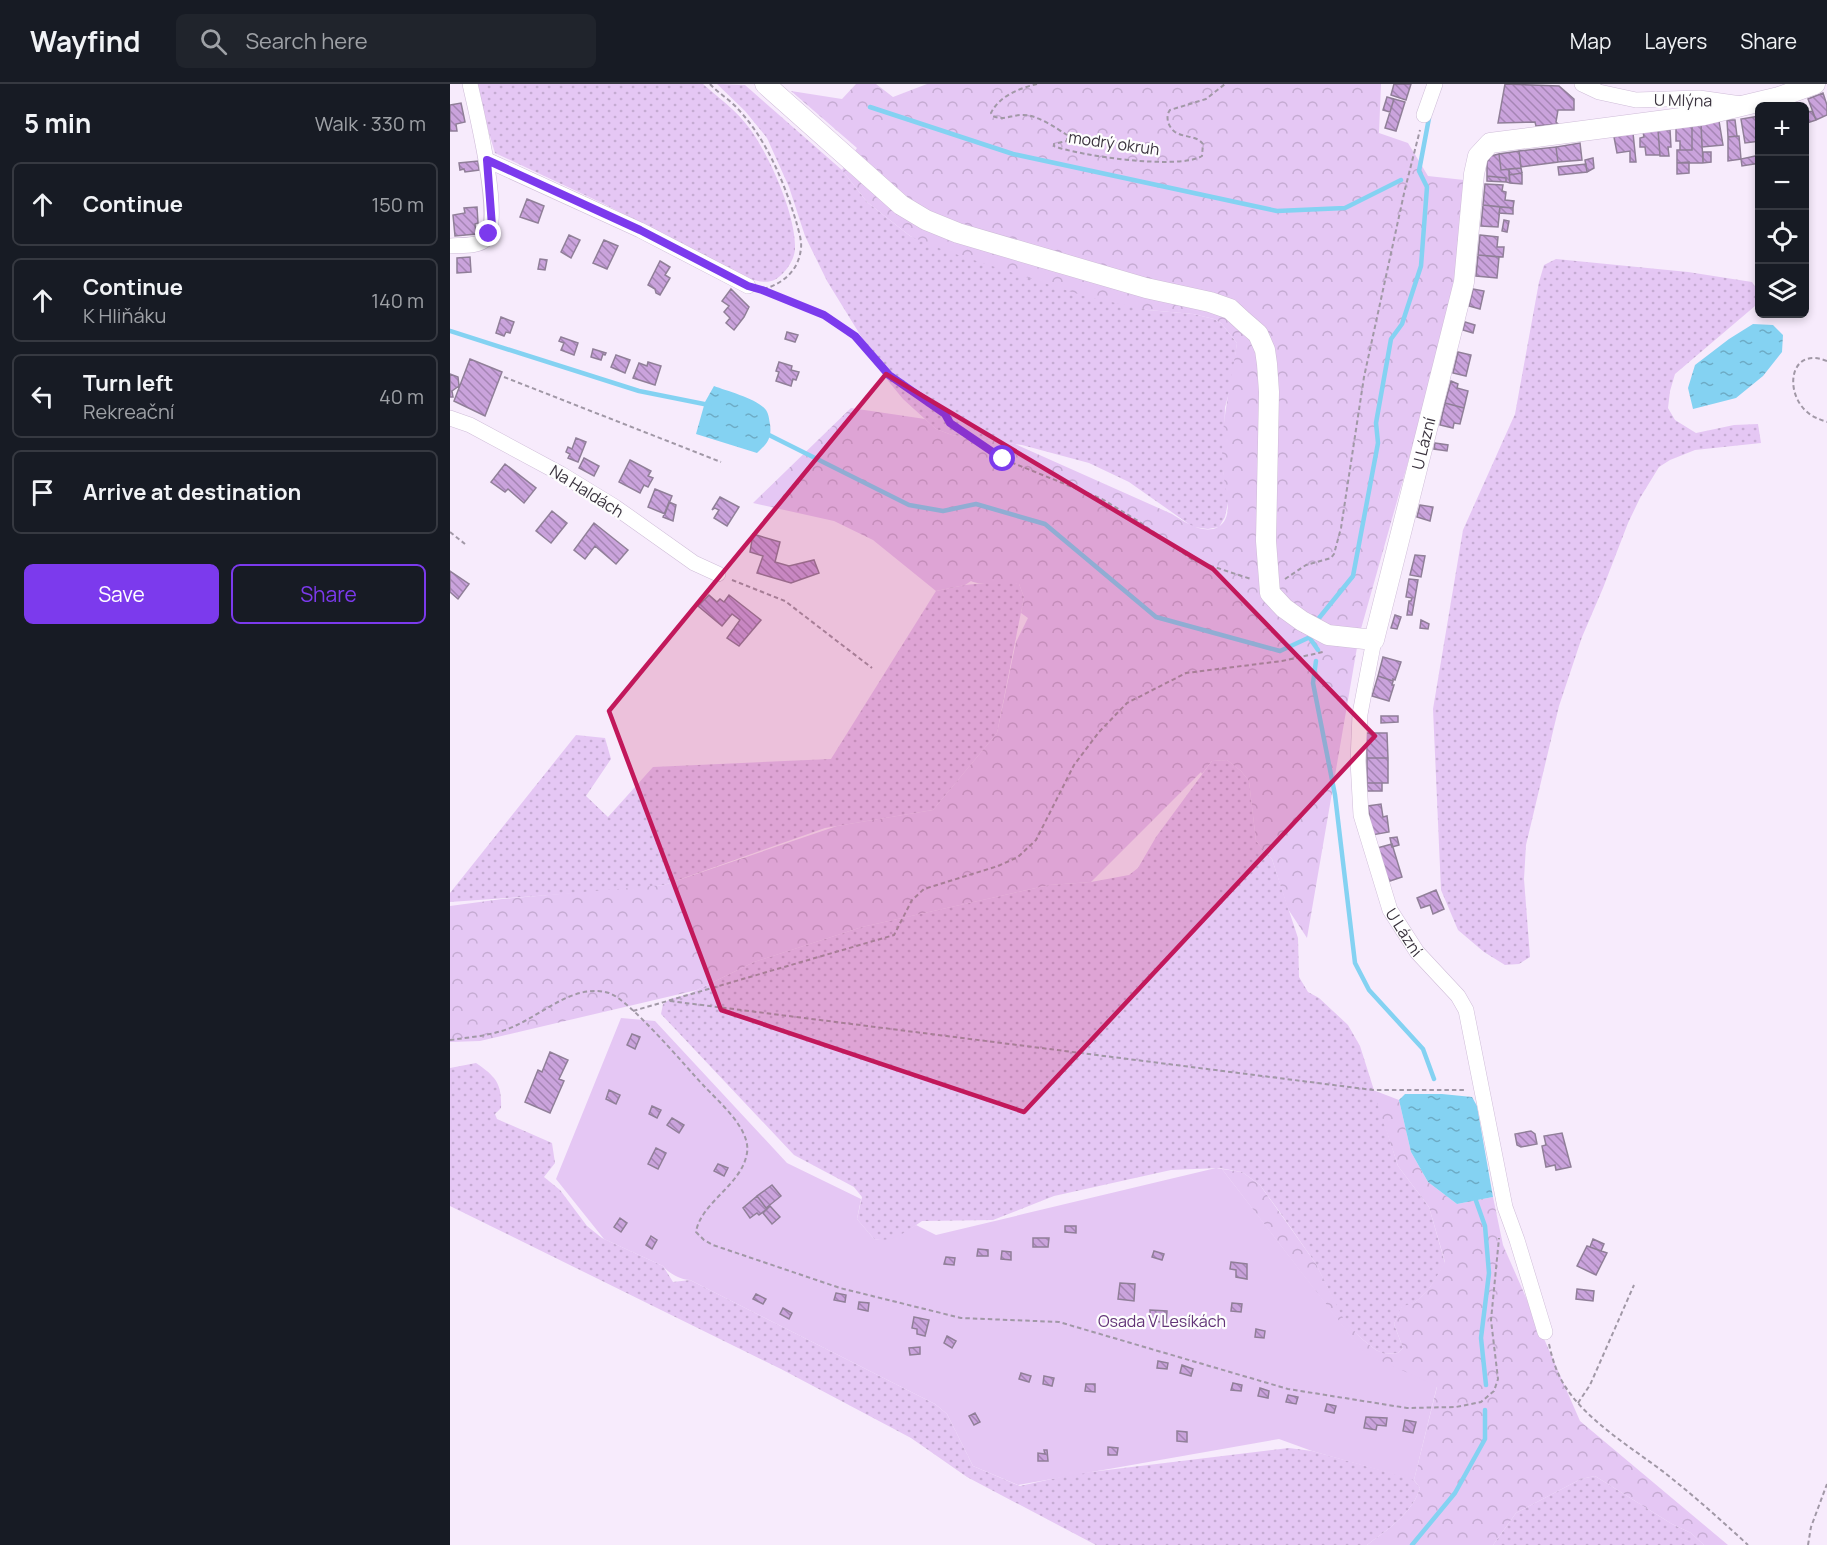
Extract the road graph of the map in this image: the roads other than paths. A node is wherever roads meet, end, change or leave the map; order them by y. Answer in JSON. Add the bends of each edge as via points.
{"nodes":[{"id":1,"x":470,"y":84,"type":"edge"},
{"id":2,"x":1435,"y":84,"type":"edge"},
{"id":3,"x":1582,"y":84,"type":"edge"},
{"id":4,"x":1815,"y":84,"type":"edge"},
{"id":5,"x":769,"y":86,"type":"edge"},
{"id":6,"x":1750,"y":105,"type":"junction"},
{"id":7,"x":1424,"y":116,"type":"road end"},
{"id":8,"x":487,"y":160,"type":"junction"},
{"id":9,"x":450,"y":246,"type":"edge"},
{"id":10,"x":755,"y":288,"type":"road end"},
{"id":11,"x":450,"y":418,"type":"edge"},
{"id":12,"x":718,"y":574,"type":"road end"},
{"id":13,"x":1374,"y":640,"type":"junction"},
{"id":14,"x":1545,"y":1332,"type":"road end"}],
"edges":[{"from":1,"to":8,"type":"street"},
{"from":2,"to":7,"type":"street"},
{"from":3,"to":6,"type":"street","name":"U Mlýna","via":[[1636,100],[1699,98]]},
{"from":4,"to":6,"type":"street","name":"U Lázní"},
{"from":5,"to":13,"type":"street","via":[[902,205],[926,220],[1135,285],[1210,302],[1230,309],[1258,334],[1265,350],[1269,392],[1269,588],[1284,608],[1328,635]]},
{"from":6,"to":13,"type":"street","name":"U Lázní","via":[[1704,115],[1490,143],[1478,156],[1464,282]]},
{"from":8,"to":9,"type":"street","via":[[492,226],[489,234],[478,244]]},
{"from":8,"to":10,"type":"street"},
{"from":11,"to":12,"type":"street","name":"Na Haldách","via":[[561,474],[694,563]]},
{"from":13,"to":14,"type":"street","name":"U Lázní","via":[[1360,714],[1361,815],[1390,910],[1417,952],[1466,1010],[1505,1207]]}]}
